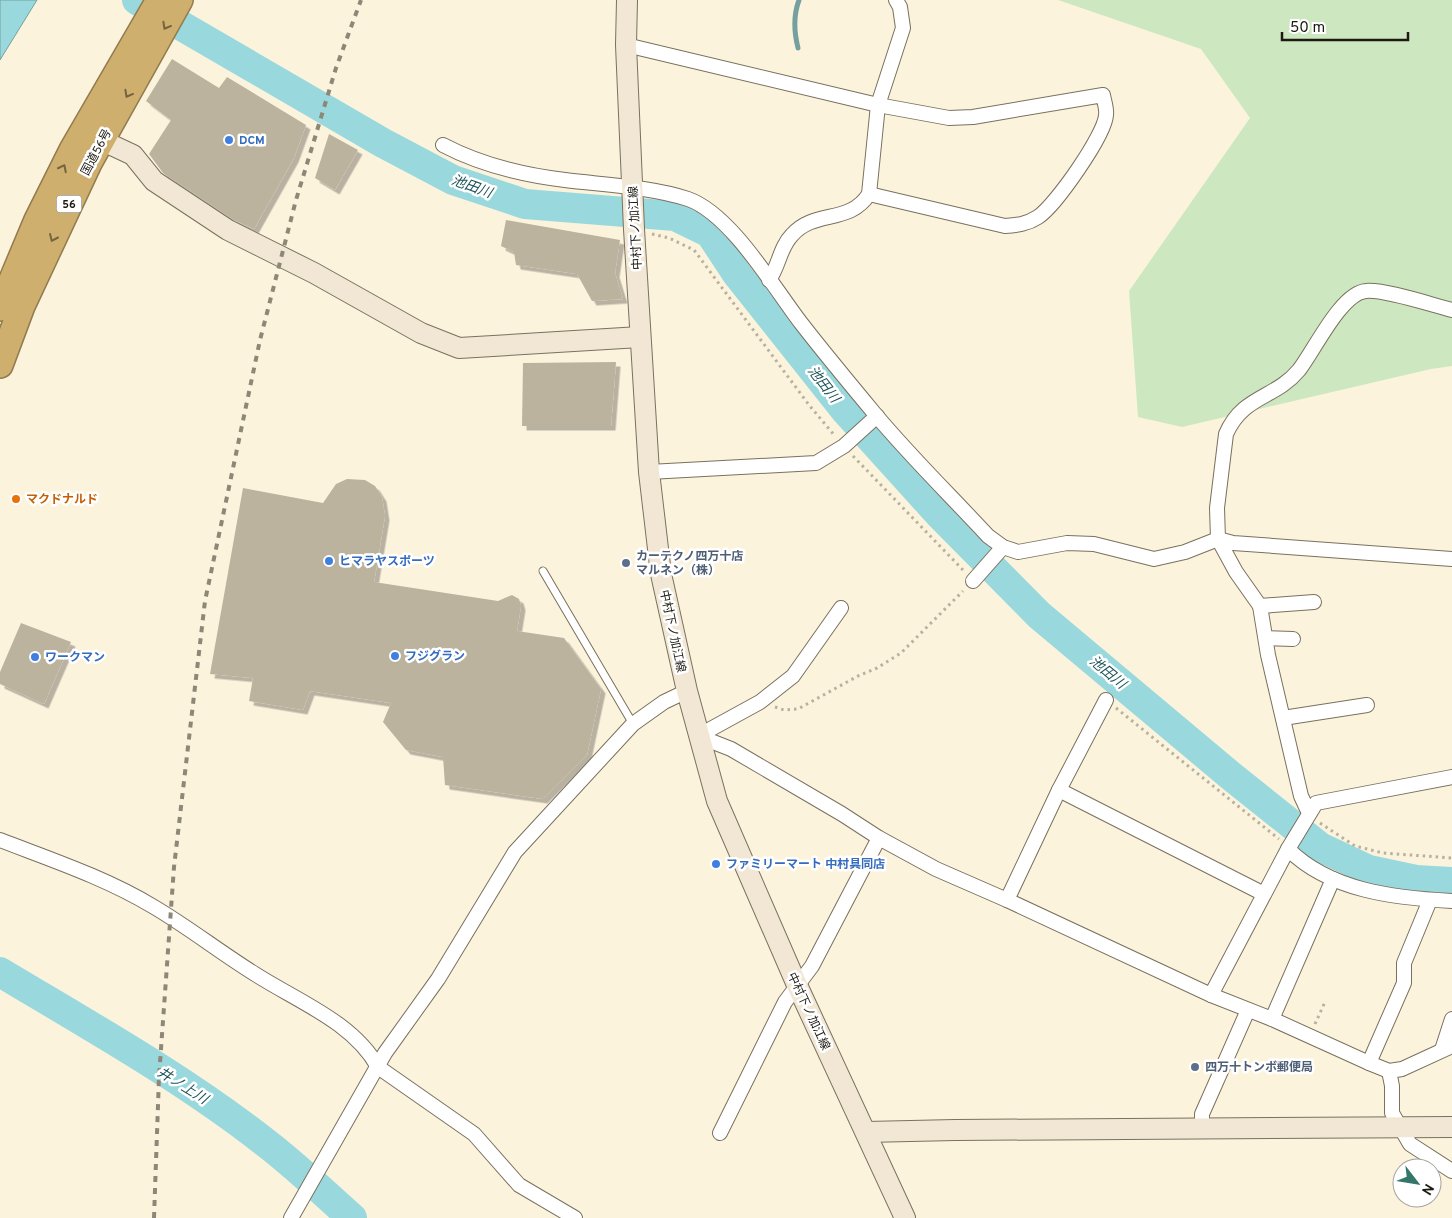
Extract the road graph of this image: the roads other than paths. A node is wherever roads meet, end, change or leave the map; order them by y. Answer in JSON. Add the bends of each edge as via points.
{"nodes":[{"id":1,"x":159,"y":0,"type":"edge"},
{"id":2,"x":180,"y":0,"type":"edge"},
{"id":3,"x":627,"y":0,"type":"edge"},
{"id":4,"x":896,"y":0,"type":"edge"},
{"id":5,"x":144,"y":44,"type":"junction"},
{"id":6,"x":626,"y":45,"type":"junction"},
{"id":7,"x":878,"y":105,"type":"junction"},
{"id":8,"x":93,"y":136,"type":"junction"},
{"id":9,"x":443,"y":145,"type":"dead end"},
{"id":10,"x":633,"y":190,"type":"junction"},
{"id":11,"x":869,"y":194,"type":"junction"},
{"id":12,"x":768,"y":280,"type":"junction"},
{"id":13,"x":0,"y":308,"type":"edge"},
{"id":14,"x":1452,"y":310,"type":"edge"},
{"id":15,"x":640,"y":337,"type":"junction"},
{"id":16,"x":0,"y":364,"type":"edge"},
{"id":17,"x":877,"y":416,"type":"junction"},
{"id":18,"x":649,"y":472,"type":"junction"},
{"id":19,"x":1218,"y":539,"type":"junction"},
{"id":20,"x":1003,"y":546,"type":"junction"},
{"id":21,"x":1452,"y":559,"type":"edge"},
{"id":22,"x":543,"y":571,"type":"dead end"},
{"id":23,"x":973,"y":581,"type":"road end"},
{"id":24,"x":1314,"y":602,"type":"dead end"},
{"id":25,"x":1260,"y":606,"type":"junction"},
{"id":26,"x":841,"y":608,"type":"dead end"},
{"id":27,"x":1266,"y":638,"type":"junction"},
{"id":28,"x":1293,"y":640,"type":"dead end"},
{"id":29,"x":687,"y":691,"type":"junction"},
{"id":30,"x":1106,"y":700,"type":"road end"},
{"id":31,"x":1368,"y":705,"type":"dead end"},
{"id":32,"x":1283,"y":718,"type":"junction"},
{"id":33,"x":633,"y":724,"type":"junction"},
{"id":34,"x":698,"y":736,"type":"junction"},
{"id":35,"x":1452,"y":777,"type":"edge"},
{"id":36,"x":1059,"y":790,"type":"junction"},
{"id":37,"x":1309,"y":813,"type":"junction"},
{"id":38,"x":879,"y":838,"type":"junction"},
{"id":39,"x":0,"y":840,"type":"edge"},
{"id":40,"x":1288,"y":849,"type":"junction"},
{"id":41,"x":1332,"y":879,"type":"junction"},
{"id":42,"x":1264,"y":894,"type":"junction"},
{"id":43,"x":1007,"y":900,"type":"junction"},
{"id":44,"x":1430,"y":900,"type":"junction"},
{"id":45,"x":1452,"y":901,"type":"edge"},
{"id":46,"x":797,"y":984,"type":"junction"},
{"id":47,"x":1211,"y":995,"type":"junction"},
{"id":48,"x":1248,"y":1010,"type":"junction"},
{"id":49,"x":1272,"y":1019,"type":"junction"},
{"id":50,"x":1452,"y":1020,"type":"edge"},
{"id":51,"x":1447,"y":1048,"type":"edge"},
{"id":52,"x":1369,"y":1063,"type":"junction"},
{"id":53,"x":378,"y":1067,"type":"junction"},
{"id":54,"x":1390,"y":1071,"type":"junction"},
{"id":55,"x":1401,"y":1127,"type":"junction"},
{"id":56,"x":1452,"y":1127,"type":"edge"},
{"id":57,"x":1202,"y":1129,"type":"junction"},
{"id":58,"x":866,"y":1132,"type":"junction"},
{"id":59,"x":720,"y":1133,"type":"dead end"},
{"id":60,"x":1452,"y":1171,"type":"edge"},
{"id":61,"x":291,"y":1218,"type":"edge"},
{"id":62,"x":575,"y":1218,"type":"edge"},
{"id":63,"x":905,"y":1218,"type":"edge"}],
"edges":[{"from":1,"to":5,"type":"highway","name":"国道56号","number":"56"},
{"from":2,"to":5,"type":"highway","name":"国道56号","number":"56","one_way":true},
{"from":3,"to":6,"type":"main road","name":"中村下ノ加江線"},
{"from":4,"to":7,"type":"street","via":[[903,28]]},
{"from":5,"to":8,"type":"highway","name":"国道56号","number":"56"},
{"from":6,"to":7,"type":"street"},
{"from":6,"to":10,"type":"main road","name":"中村下ノ加江線"},
{"from":7,"to":11,"type":"street"},
{"from":7,"to":11,"type":"street","via":[[949,118],[973,117],[1103,95],[1106,114],[1101,132],[1058,198],[1039,216],[1023,225],[1005,226]]},
{"from":13,"to":8,"type":"highway","name":"国道56号","number":"56","one_way":true,"via":[[37,220]]},
{"from":8,"to":15,"type":"main road","via":[[133,155],[154,181],[228,230],[314,273],[421,333],[460,348]]},
{"from":8,"to":16,"type":"highway","name":"国道56号","number":"56","one_way":true},
{"from":9,"to":10,"type":"street","via":[[465,157],[507,170]]},
{"from":10,"to":12,"type":"street","via":[[689,199],[713,214],[734,233]]},
{"from":10,"to":15,"type":"main road","name":"中村下ノ加江線"},
{"from":11,"to":12,"type":"street","via":[[861,206],[808,222],[791,235],[777,269]]},
{"from":12,"to":17,"type":"street"},
{"from":14,"to":19,"type":"street","via":[[1365,290],[1346,303],[1295,374],[1241,409],[1231,423],[1226,434],[1217,508]]},
{"from":15,"to":18,"type":"main road","name":"中村下ノ加江線"},
{"from":17,"to":18,"type":"street","via":[[844,446],[816,463]]},
{"from":17,"to":20,"type":"street","via":[[988,536]]},
{"from":18,"to":29,"type":"main road","name":"中村下ノ加江線","via":[[661,574]]},
{"from":19,"to":20,"type":"street","via":[[1185,552],[1154,559],[1094,544],[1067,543],[1018,552]]},
{"from":19,"to":21,"type":"street","via":[[1233,543]]},
{"from":19,"to":25,"type":"street"},
{"from":20,"to":23,"type":"street"},
{"from":22,"to":33,"type":"lane"},
{"from":24,"to":25,"type":"street"},
{"from":25,"to":27,"type":"street"},
{"from":26,"to":34,"type":"street","via":[[793,676],[760,702]]},
{"from":27,"to":28,"type":"street"},
{"from":27,"to":32,"type":"street"},
{"from":29,"to":33,"type":"street","via":[[664,702]]},
{"from":29,"to":34,"type":"main road","name":"中村下ノ加江線"},
{"from":30,"to":36,"type":"street"},
{"from":31,"to":32,"type":"street"},
{"from":32,"to":37,"type":"street","via":[[1301,796]]},
{"from":33,"to":53,"type":"street","via":[[515,852],[438,979]]},
{"from":34,"to":38,"type":"street","via":[[731,749]]},
{"from":34,"to":46,"type":"main road","name":"中村下ノ加江線","via":[[717,801]]},
{"from":35,"to":37,"type":"street","via":[[1316,802]]},
{"from":36,"to":42,"type":"street"},
{"from":36,"to":43,"type":"street"},
{"from":37,"to":40,"type":"street"},
{"from":38,"to":43,"type":"street","via":[[936,869]]},
{"from":38,"to":46,"type":"street","via":[[812,966]]},
{"from":39,"to":53,"type":"street","via":[[88,874],[153,906],[342,1027],[369,1051]]},
{"from":40,"to":41,"type":"street"},
{"from":40,"to":42,"type":"street"},
{"from":41,"to":44,"type":"street","via":[[1373,892]]},
{"from":41,"to":49,"type":"street"},
{"from":42,"to":47,"type":"street"},
{"from":43,"to":47,"type":"street"},
{"from":44,"to":45,"type":"street"},
{"from":44,"to":52,"type":"street","via":[[1404,963],[1404,983]]},
{"from":46,"to":58,"type":"main road","name":"中村下ノ加江線"},
{"from":46,"to":59,"type":"street"},
{"from":47,"to":48,"type":"street"},
{"from":48,"to":49,"type":"street"},
{"from":48,"to":57,"type":"street","via":[[1202,1114]]},
{"from":49,"to":52,"type":"street"},
{"from":50,"to":51,"type":"street"},
{"from":51,"to":54,"type":"street","via":[[1402,1069]]},
{"from":52,"to":54,"type":"street"},
{"from":53,"to":61,"type":"street"},
{"from":53,"to":62,"type":"street","via":[[474,1134],[519,1185]]},
{"from":54,"to":55,"type":"street","via":[[1392,1113]]},
{"from":55,"to":56,"type":"main road"},
{"from":55,"to":57,"type":"main road"},
{"from":55,"to":60,"type":"street","via":[[1410,1144]]},
{"from":57,"to":58,"type":"main road"},
{"from":58,"to":63,"type":"main road","name":"中村下ノ加江線"}]}
